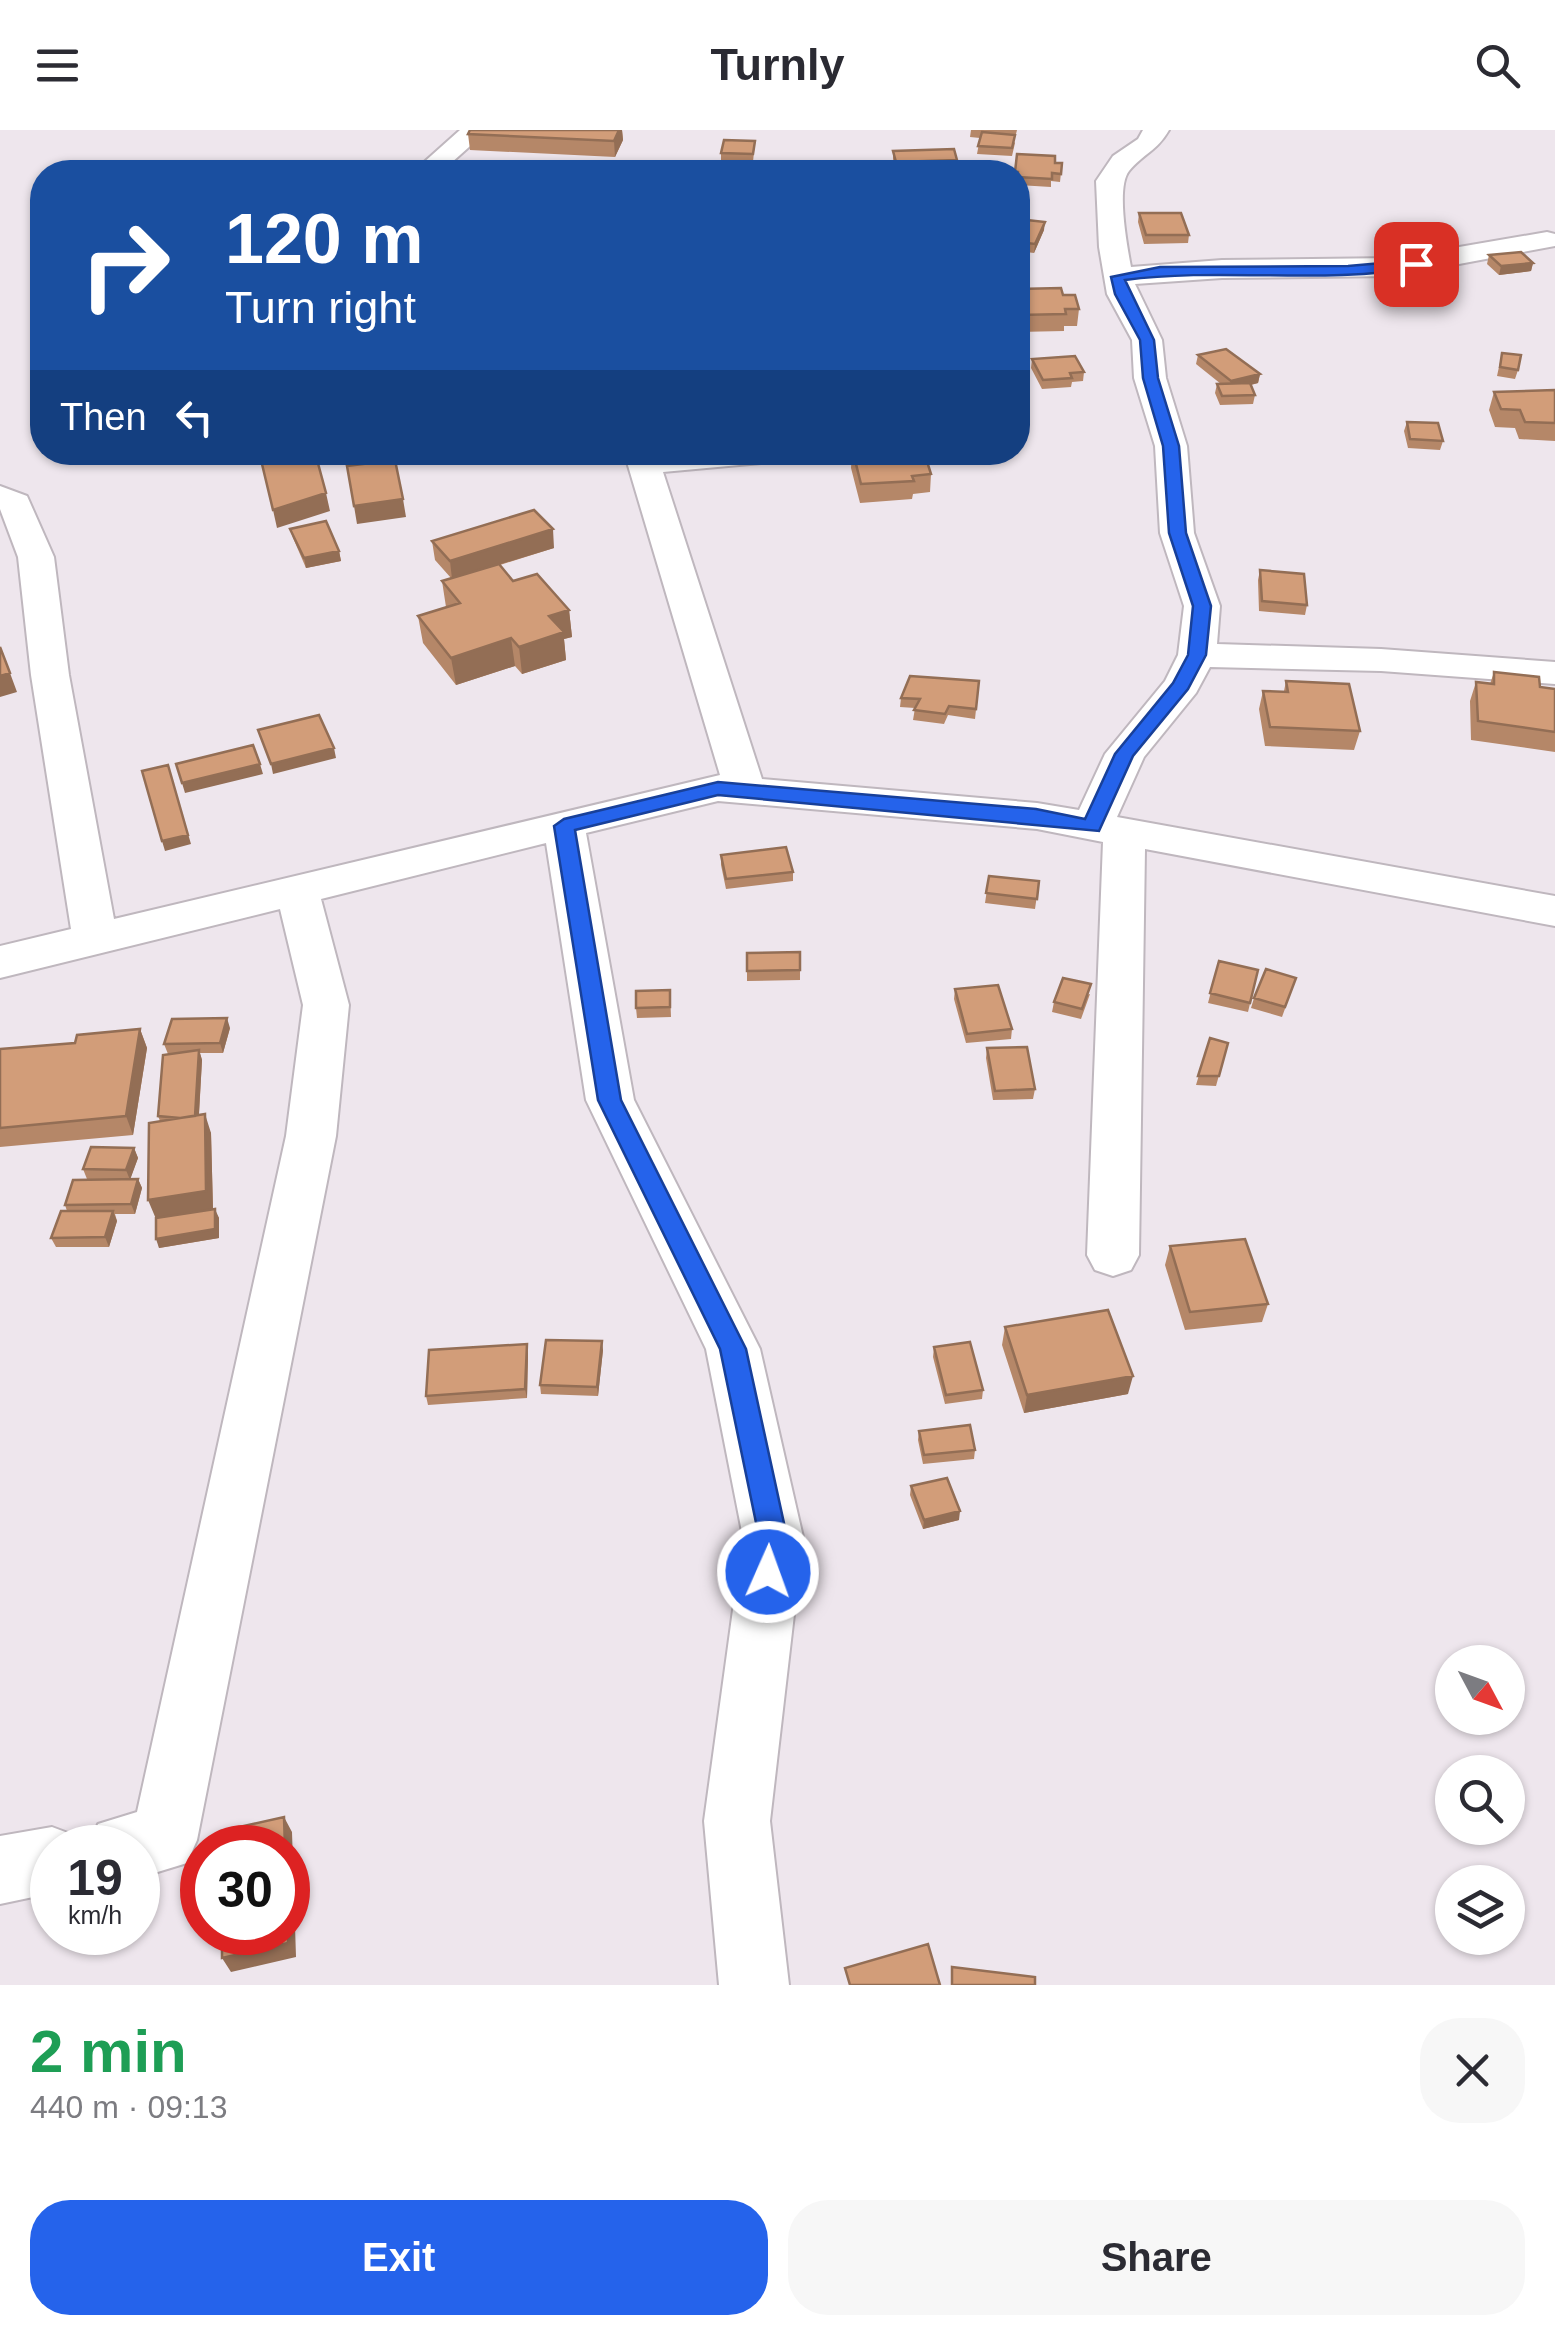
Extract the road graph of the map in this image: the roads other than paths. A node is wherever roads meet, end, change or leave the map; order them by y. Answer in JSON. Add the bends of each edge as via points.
{"nodes":[{"id":1,"x":476,"y":130,"type":"edge"},
{"id":2,"x":1156,"y":130,"type":"edge"},
{"id":3,"x":440,"y":160,"type":"edge"},
{"id":4,"x":1547,"y":240,"type":"dead end"},
{"id":5,"x":1118,"y":277,"type":"junction"},
{"id":6,"x":645,"y":465,"type":"edge"},
{"id":7,"x":0,"y":496,"type":"edge"},
{"id":8,"x":18,"y":563,"type":"edge"},
{"id":9,"x":1197,"y":655,"type":"junction"},
{"id":10,"x":1555,"y":672,"type":"edge"},
{"id":11,"x":744,"y":790,"type":"junction"},
{"id":12,"x":564,"y":826,"type":"junction"},
{"id":13,"x":1108,"y":829,"type":"junction"},
{"id":14,"x":297,"y":890,"type":"junction"},
{"id":15,"x":1555,"y":912,"type":"edge"},
{"id":16,"x":95,"y":939,"type":"junction"},
{"id":17,"x":0,"y":962,"type":"edge"},
{"id":18,"x":1113,"y":1255,"type":"dead end"},
{"id":19,"x":160,"y":1841,"type":"edge"},
{"id":20,"x":30,"y":1864,"type":"edge"},
{"id":21,"x":0,"y":1870,"type":"edge"},
{"id":22,"x":754,"y":1985,"type":"edge"}],
"edges":[{"from":1,"to":3,"type":"street"},
{"from":2,"to":5,"type":"street","via":[[1108,181]]},
{"from":4,"to":5,"type":"street","via":[[1395,267]]},
{"from":5,"to":9,"type":"street","via":[[1147,340],[1150,378],[1171,446],[1178,533],[1202,606]]},
{"from":6,"to":11,"type":"street"},
{"from":7,"to":8,"type":"street","via":[[15,503]]},
{"from":8,"to":16,"type":"street","via":[[50,675]]},
{"from":9,"to":10,"type":"street"},
{"from":9,"to":13,"type":"street","via":[[1182,685],[1124,754]]},
{"from":11,"to":12,"type":"street","via":[[718,788]]},
{"from":11,"to":13,"type":"street","via":[[1036,816]]},
{"from":12,"to":14,"type":"street"},
{"from":12,"to":22,"type":"street","via":[[610,1100],[733,1349],[773,1537],[737,1821]]},
{"from":13,"to":15,"type":"street"},
{"from":13,"to":18,"type":"street"},
{"from":14,"to":16,"type":"street"},
{"from":14,"to":19,"type":"street","via":[[326,1005],[312,1136]]},
{"from":16,"to":17,"type":"street"},
{"from":20,"to":21,"type":"street"}]}
